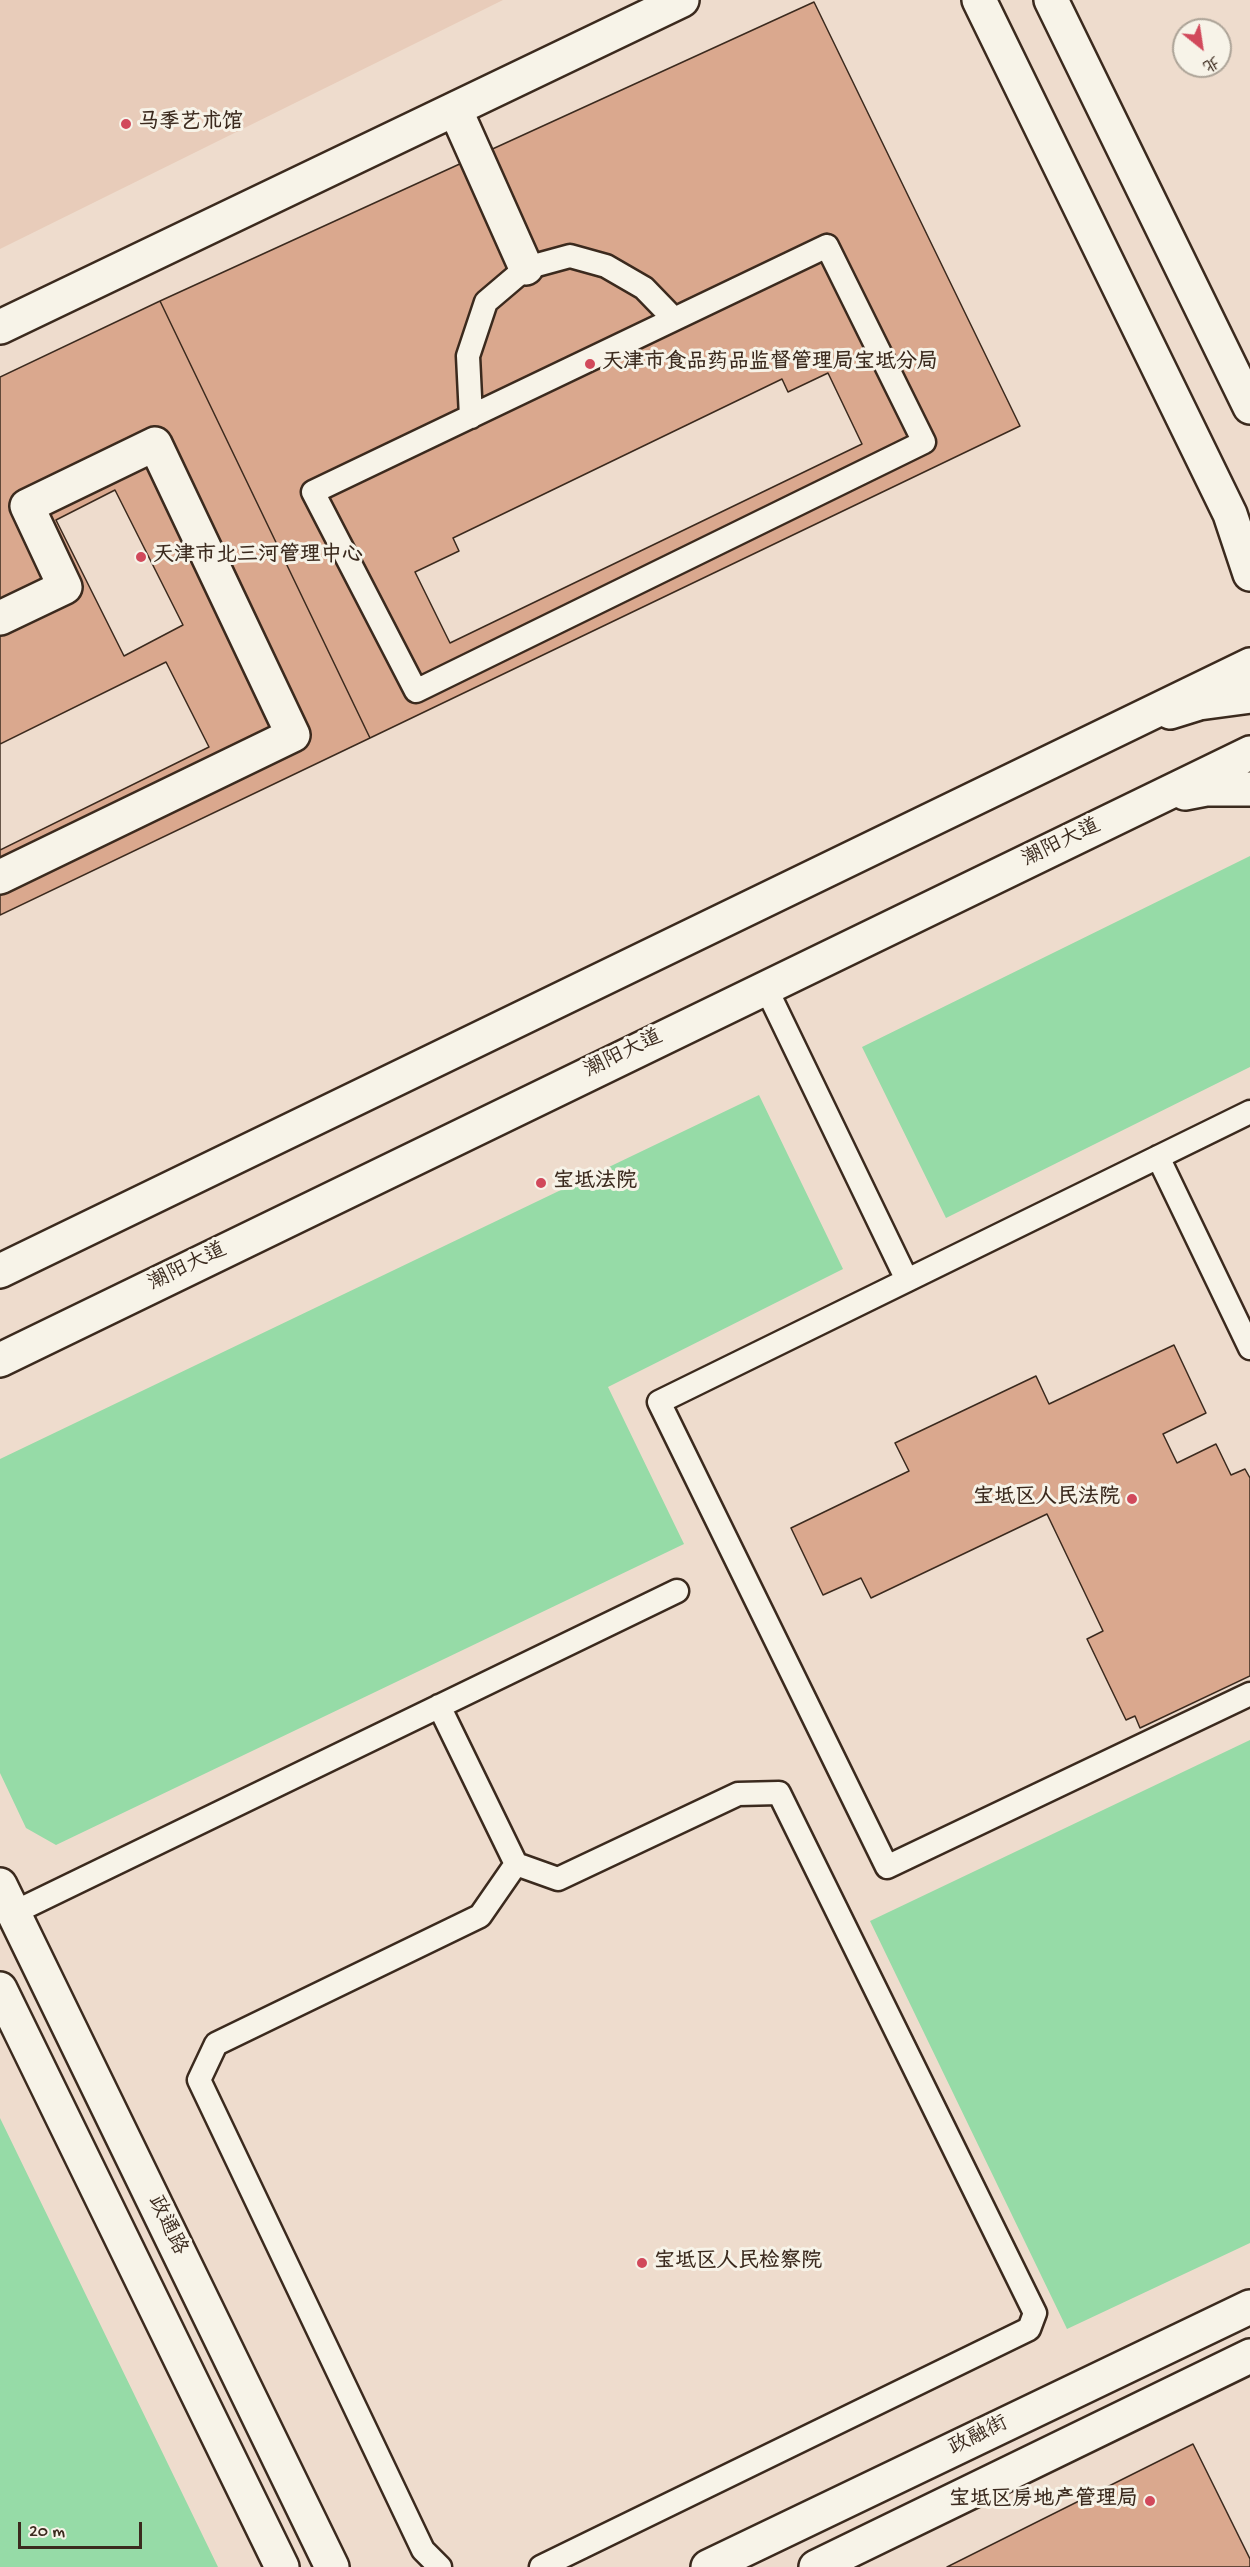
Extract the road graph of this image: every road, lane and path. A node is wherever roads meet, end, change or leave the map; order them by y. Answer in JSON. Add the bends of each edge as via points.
{"nodes":[{"id":1,"x":682,"y":0,"type":"edge"},
{"id":2,"x":979,"y":0,"type":"edge"},
{"id":3,"x":1051,"y":0,"type":"edge"},
{"id":4,"x":455,"y":109,"type":"junction"},
{"id":5,"x":526,"y":268,"type":"junction"},
{"id":6,"x":674,"y":319,"type":"junction"},
{"id":7,"x":0,"y":327,"type":"edge"},
{"id":8,"x":1250,"y":407,"type":"edge"},
{"id":9,"x":471,"y":417,"type":"junction"},
{"id":10,"x":1250,"y":574,"type":"edge"},
{"id":11,"x":0,"y":618,"type":"edge"},
{"id":12,"x":1250,"y":665,"type":"edge"},
{"id":13,"x":1250,"y":696,"type":"edge"},
{"id":14,"x":1125,"y":725,"type":"junction"},
{"id":15,"x":1250,"y":753,"type":"edge"},
{"id":16,"x":1250,"y":789,"type":"edge"},
{"id":17,"x":1151,"y":801,"type":"junction"},
{"id":18,"x":0,"y":877,"type":"edge"},
{"id":19,"x":765,"y":986,"type":"junction"},
{"id":20,"x":1250,"y":1112,"type":"edge"},
{"id":21,"x":1158,"y":1157,"type":"junction"},
{"id":22,"x":0,"y":1271,"type":"edge"},
{"id":23,"x":907,"y":1280,"type":"junction"},
{"id":24,"x":1250,"y":1348,"type":"edge"},
{"id":25,"x":0,"y":1359,"type":"edge"},
{"id":26,"x":677,"y":1591,"type":"dead end"},
{"id":27,"x":1250,"y":1694,"type":"edge"},
{"id":28,"x":440,"y":1706,"type":"junction"},
{"id":29,"x":516,"y":1864,"type":"junction"},
{"id":30,"x":7,"y":1899,"type":"edge"},
{"id":31,"x":0,"y":1989,"type":"edge"},
{"id":32,"x":1250,"y":2307,"type":"edge"},
{"id":33,"x":1250,"y":2356,"type":"edge"},
{"id":34,"x":282,"y":2567,"type":"edge"},
{"id":35,"x":332,"y":2567,"type":"edge"},
{"id":36,"x":440,"y":2567,"type":"edge"},
{"id":37,"x":541,"y":2567,"type":"edge"},
{"id":38,"x":708,"y":2567,"type":"edge"},
{"id":39,"x":816,"y":2567,"type":"edge"}],
"edges":[{"from":1,"to":4,"type":"main road"},
{"from":2,"to":10,"type":"main road","via":[[1230,514]]},
{"from":3,"to":8,"type":"main road"},
{"from":4,"to":5,"type":"main road"},
{"from":4,"to":7,"type":"main road"},
{"from":5,"to":6,"type":"lane","via":[[570,256],[606,266],[644,288]]},
{"from":5,"to":9,"type":"lane","via":[[486,303],[468,356]]},
{"from":6,"to":9,"type":"lane"},
{"from":6,"to":9,"type":"lane","via":[[827,246],[924,442],[416,691],[313,492]]},
{"from":11,"to":18,"type":"main road","via":[[65,587],[27,506],[155,444],[293,735]]},
{"from":12,"to":14,"type":"main road"},
{"from":13,"to":14,"type":"main road","via":[[1199,703]]},
{"from":14,"to":22,"type":"main road"},
{"from":15,"to":17,"type":"main road","name":"潮阳大道"},
{"from":16,"to":17,"type":"main road","via":[[1206,789]]},
{"from":17,"to":19,"type":"main road","name":"潮阳大道"},
{"from":19,"to":23,"type":"lane"},
{"from":19,"to":25,"type":"main road","name":"潮阳大道"},
{"from":20,"to":21,"type":"lane"},
{"from":21,"to":23,"type":"lane"},
{"from":21,"to":24,"type":"lane"},
{"from":23,"to":27,"type":"lane","via":[[659,1402],[887,1867]]},
{"from":26,"to":28,"type":"lane"},
{"from":28,"to":29,"type":"lane"},
{"from":28,"to":30,"type":"lane"},
{"from":29,"to":36,"type":"lane","via":[[480,1916],[216,2044],[199,2080],[423,2550]]},
{"from":29,"to":37,"type":"lane","via":[[558,1879],[738,1794],[779,1793],[1035,2313],[1029,2329]]},
{"from":30,"to":35,"type":"main road","name":"政通路"},
{"from":31,"to":34,"type":"main road"},
{"from":32,"to":38,"type":"main road","name":"政融街"},
{"from":33,"to":39,"type":"main road"}]}
